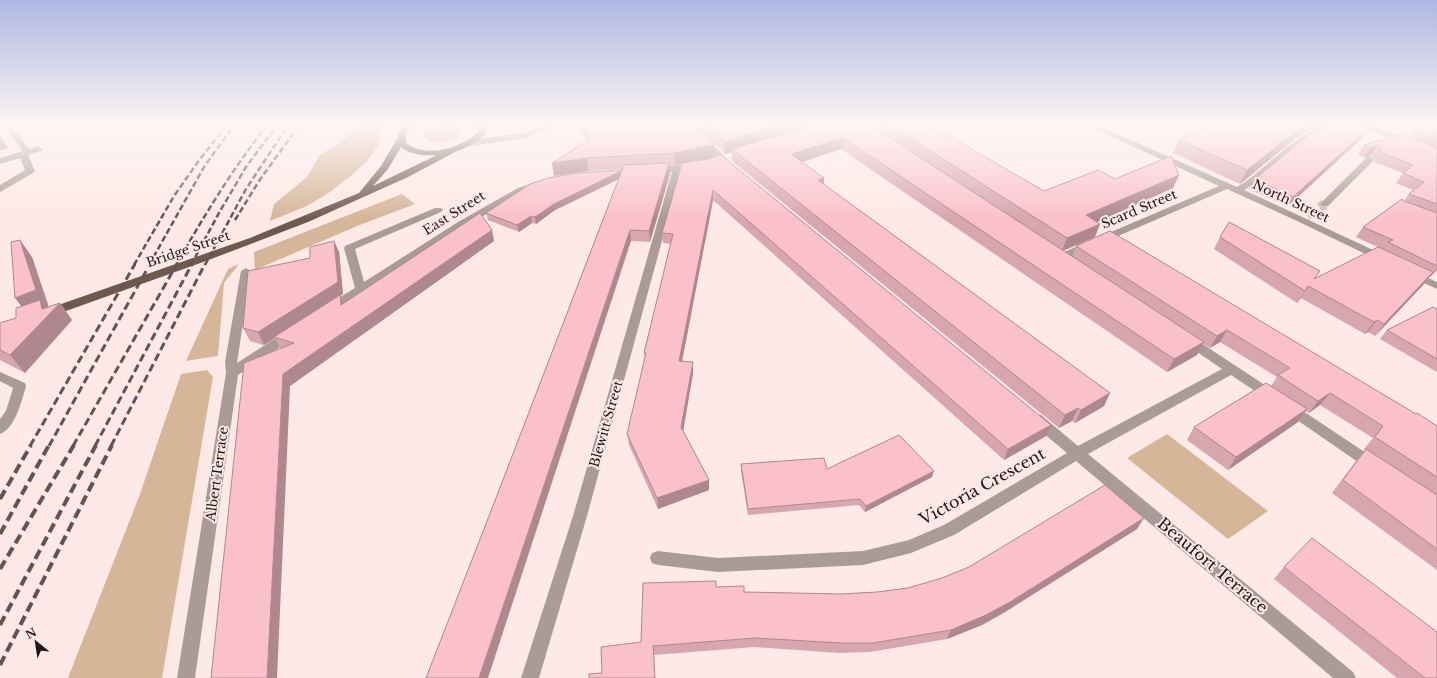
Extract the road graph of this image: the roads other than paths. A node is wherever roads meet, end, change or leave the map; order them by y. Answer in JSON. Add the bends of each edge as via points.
{"nodes":[{"id":1,"x":16,"y":156,"type":"edge"},
{"id":2,"x":27,"y":156,"type":"edge"},
{"id":3,"x":392,"y":156,"type":"edge"},
{"id":4,"x":442,"y":156,"type":"edge"},
{"id":5,"x":714,"y":156,"type":"edge"},
{"id":6,"x":1159,"y":156,"type":"edge"},
{"id":7,"x":1283,"y":156,"type":"edge"},
{"id":8,"x":1370,"y":159,"type":"edge"},
{"id":9,"x":0,"y":160,"type":"edge"},
{"id":10,"x":718,"y":160,"type":"junction"},
{"id":11,"x":677,"y":169,"type":"junction"},
{"id":12,"x":641,"y":171,"type":"edge"},
{"id":13,"x":739,"y":175,"type":"edge"},
{"id":14,"x":547,"y":181,"type":"edge"},
{"id":15,"x":1227,"y":186,"type":"junction"},
{"id":16,"x":0,"y":189,"type":"edge"},
{"id":17,"x":1238,"y":190,"type":"junction"},
{"id":18,"x":358,"y":196,"type":"junction"},
{"id":19,"x":1325,"y":204,"type":"tunnel mouth"},
{"id":20,"x":438,"y":210,"type":"dead end"},
{"id":21,"x":1394,"y":264,"type":"edge"},
{"id":22,"x":1074,"y":266,"type":"edge"},
{"id":23,"x":246,"y":270,"type":"dead end"},
{"id":24,"x":1406,"y":270,"type":"edge"},
{"id":25,"x":1437,"y":286,"type":"edge"},
{"id":26,"x":361,"y":289,"type":"junction"},
{"id":27,"x":322,"y":314,"type":"edge"},
{"id":28,"x":39,"y":316,"type":"edge"},
{"id":29,"x":303,"y":327,"type":"edge"},
{"id":30,"x":1179,"y":335,"type":"edge"},
{"id":31,"x":1232,"y":369,"type":"junction"},
{"id":32,"x":232,"y":373,"type":"junction"},
{"id":33,"x":0,"y":376,"type":"edge"},
{"id":34,"x":1029,"y":412,"type":"edge"},
{"id":35,"x":0,"y":429,"type":"edge"},
{"id":36,"x":1078,"y":453,"type":"junction"},
{"id":37,"x":1384,"y":472,"type":"edge"},
{"id":38,"x":658,"y":558,"type":"dead end"},
{"id":39,"x":186,"y":678,"type":"edge"},
{"id":40,"x":530,"y":678,"type":"edge"},
{"id":41,"x":1347,"y":678,"type":"edge"}],
"edges":[{"from":1,"to":9,"type":"street"},
{"from":2,"to":16,"type":"street","via":[[30,171]]},
{"from":3,"to":18,"type":"main road","name":"Bridge Street","via":[[370,186]]},
{"from":4,"to":18,"type":"main road","name":"Bridge Street"},
{"from":5,"to":10,"type":"street"},
{"from":6,"to":15,"type":"street","name":"North Street"},
{"from":7,"to":17,"type":"street","via":[[1252,182]]},
{"from":8,"to":19,"type":"street"},
{"from":10,"to":11,"type":"street"},
{"from":10,"to":13,"type":"street"},
{"from":11,"to":12,"type":"street"},
{"from":11,"to":40,"type":"street","name":"Blewitt Street","via":[[580,516]]},
{"from":14,"to":26,"type":"street","name":"East Street","via":[[521,190],[501,201]]},
{"from":15,"to":17,"type":"street","name":"North Street"},
{"from":15,"to":22,"type":"street","name":"Scard Street","via":[[1057,255]]},
{"from":17,"to":21,"type":"street","name":"North Street","via":[[1303,217]]},
{"from":18,"to":28,"type":"main road","name":"Bridge Street","via":[[246,244]]},
{"from":20,"to":26,"type":"street","via":[[349,248]]},
{"from":23,"to":32,"type":"street","name":"Albert Terrace","via":[[231,362]]},
{"from":24,"to":25,"type":"street"},
{"from":26,"to":27,"type":"street","name":"East Street"},
{"from":29,"to":32,"type":"street"},
{"from":30,"to":31,"type":"street"},
{"from":31,"to":36,"type":"street","name":"Victoria Crescent"},
{"from":31,"to":37,"type":"street"},
{"from":32,"to":39,"type":"street","name":"Albert Terrace"},
{"from":33,"to":35,"type":"street","via":[[20,386],[12,412]]},
{"from":34,"to":36,"type":"street","name":"Beaufort Terrace"},
{"from":36,"to":38,"type":"street","name":"Victoria Crescent","via":[[948,530],[910,546],[863,558],[718,565]]},
{"from":36,"to":41,"type":"street","name":"Beaufort Terrace"}]}
